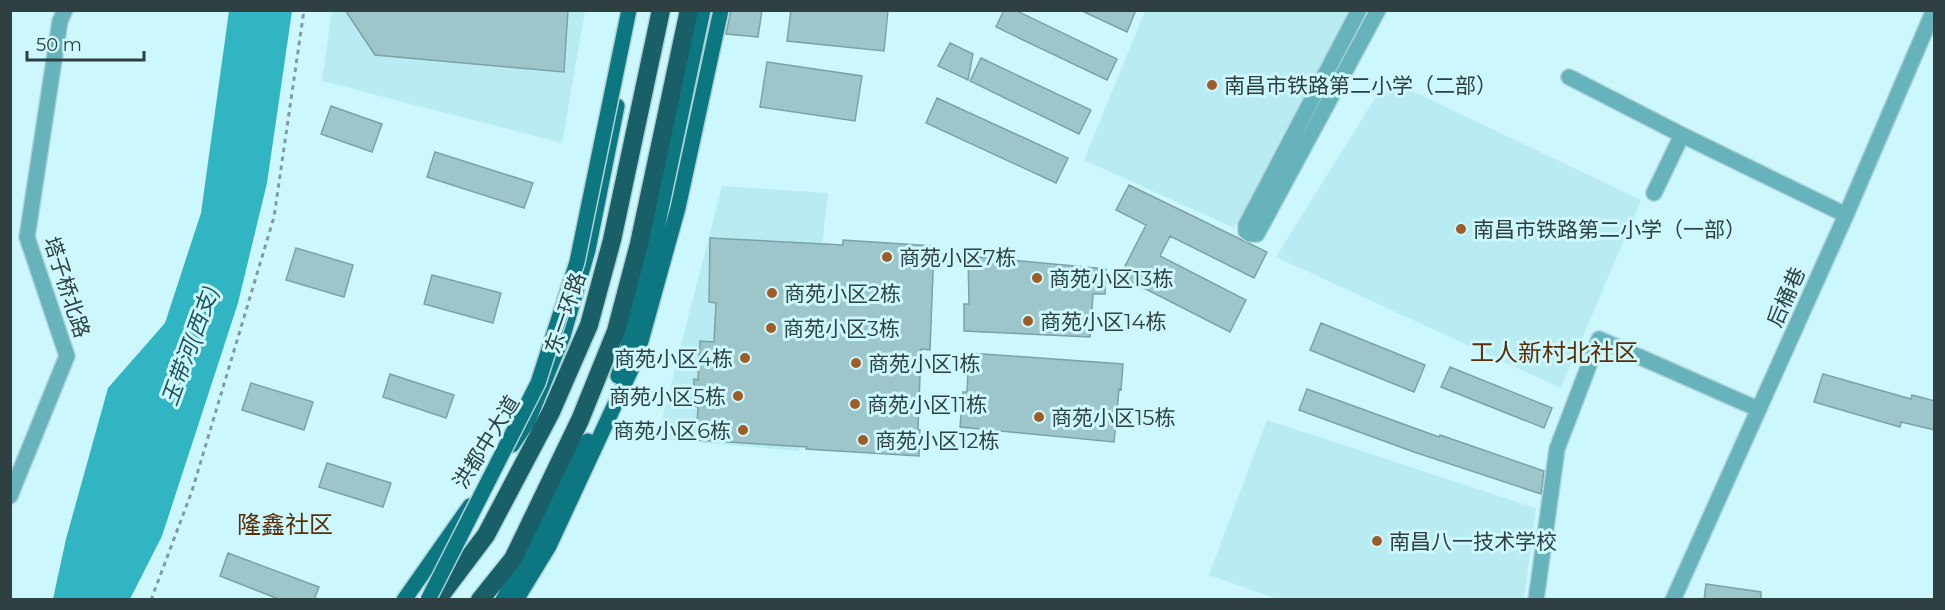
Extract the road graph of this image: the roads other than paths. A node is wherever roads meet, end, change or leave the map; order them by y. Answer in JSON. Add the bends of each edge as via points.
{"nodes":[{"id":1,"x":65,"y":10,"type":"edge"},
{"id":2,"x":629,"y":10,"type":"edge"},
{"id":3,"x":635,"y":10,"type":"edge"},
{"id":4,"x":661,"y":10,"type":"edge"},
{"id":5,"x":689,"y":10,"type":"edge"},
{"id":6,"x":703,"y":10,"type":"edge"},
{"id":7,"x":721,"y":10,"type":"edge"},
{"id":8,"x":1359,"y":10,"type":"edge"},
{"id":9,"x":1378,"y":10,"type":"edge"},
{"id":10,"x":1934,"y":10,"type":"edge"},
{"id":11,"x":1569,"y":77,"type":"dead end"},
{"id":12,"x":1682,"y":135,"type":"junction"},
{"id":13,"x":1654,"y":193,"type":"dead end"},
{"id":14,"x":1846,"y":215,"type":"junction"},
{"id":15,"x":1758,"y":409,"type":"junction"},
{"id":16,"x":10,"y":496,"type":"edge"},
{"id":17,"x":404,"y":600,"type":"edge"},
{"id":18,"x":428,"y":600,"type":"edge"},
{"id":19,"x":437,"y":600,"type":"edge"},
{"id":20,"x":480,"y":600,"type":"edge"},
{"id":21,"x":503,"y":600,"type":"edge"},
{"id":22,"x":516,"y":600,"type":"edge"},
{"id":23,"x":1536,"y":600,"type":"edge"},
{"id":24,"x":1673,"y":600,"type":"edge"}],
"edges":[{"from":1,"to":16,"type":"street","name":"塔子桥北路","via":[[60,21],[27,237],[67,356]]},
{"from":2,"to":18,"type":"main road","bridge":true,"via":[[577,262],[538,383]]},
{"from":3,"to":17,"type":"main road","name":"洪都中大道","via":[[588,250],[563,336],[528,421]]},
{"from":4,"to":19,"type":"highway","name":"东一环路","via":[[612,240],[589,325],[551,412],[486,535]]},
{"from":5,"to":20,"type":"highway","via":[[639,244],[616,331],[580,420],[513,559]]},
{"from":6,"to":21,"type":"main road","via":[[654,244],[625,357],[607,405]]},
{"from":7,"to":22,"type":"main road","via":[[678,208],[636,359],[549,546]]},
{"from":8,"to":9,"type":"street","via":[[1246,225],[1250,234],[1257,234]]},
{"from":10,"to":14,"type":"street","name":"后桶巷"},
{"from":11,"to":12,"type":"street"},
{"from":12,"to":13,"type":"street"},
{"from":12,"to":14,"type":"street"},
{"from":14,"to":15,"type":"street","name":"后桶巷"},
{"from":15,"to":23,"type":"street","via":[[1599,339],[1557,449]]},
{"from":15,"to":24,"type":"street","name":"后桶巷"}]}
